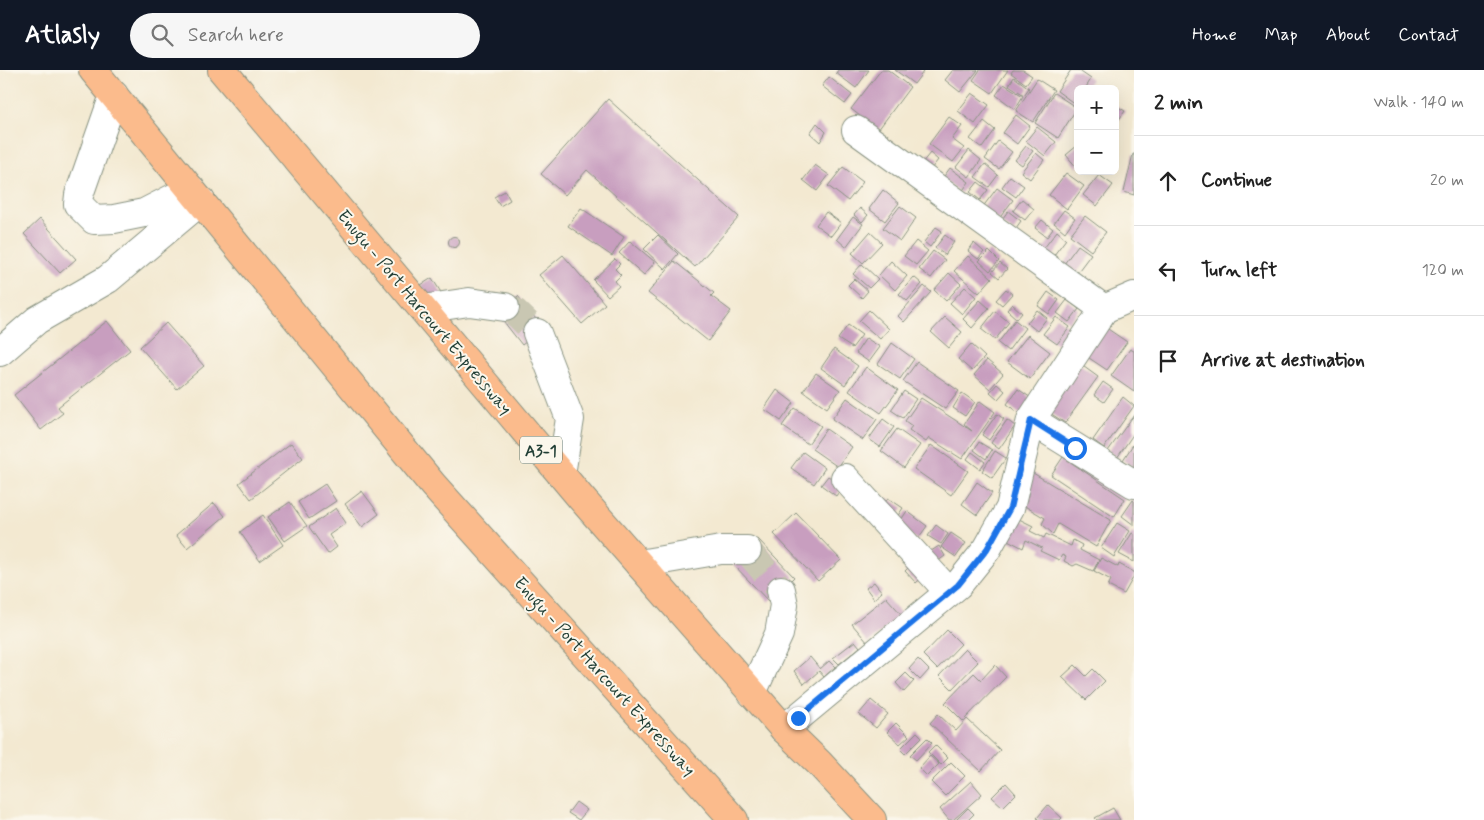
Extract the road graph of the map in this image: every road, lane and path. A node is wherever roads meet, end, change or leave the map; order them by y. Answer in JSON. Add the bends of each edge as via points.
{"nodes":[{"id":1,"x":93,"y":70,"type":"edge"},
{"id":2,"x":222,"y":70,"type":"edge"},
{"id":3,"x":114,"y":95,"type":"junction"},
{"id":4,"x":856,"y":130,"type":"dead end"},
{"id":5,"x":196,"y":195,"type":"junction"},
{"id":6,"x":1134,"y":296,"type":"edge"},
{"id":7,"x":505,"y":307,"type":"tunnel mouth"},
{"id":8,"x":423,"y":309,"type":"junction"},
{"id":9,"x":1104,"y":309,"type":"junction"},
{"id":10,"x":537,"y":333,"type":"tunnel mouth"},
{"id":11,"x":0,"y":352,"type":"edge"},
{"id":12,"x":1031,"y":420,"type":"junction"},
{"id":13,"x":561,"y":474,"type":"junction"},
{"id":14,"x":845,"y":478,"type":"dead end"},
{"id":15,"x":1134,"y":484,"type":"edge"},
{"id":16,"x":747,"y":550,"type":"dead end"},
{"id":17,"x":639,"y":564,"type":"junction"},
{"id":18,"x":781,"y":590,"type":"tunnel mouth"},
{"id":19,"x":949,"y":592,"type":"junction"},
{"id":20,"x":752,"y":694,"type":"junction"},
{"id":21,"x":784,"y":729,"type":"junction"},
{"id":22,"x":734,"y":820,"type":"edge"},
{"id":23,"x":872,"y":820,"type":"edge"}],
"edges":[{"from":1,"to":3,"type":"highway","name":"Enugu - Port Harcourt Expressway"},
{"from":2,"to":8,"type":"highway","name":"Enugu - Port Harcourt Expressway","number":"A3-1"},
{"from":3,"to":5,"type":"highway","name":"Enugu - Port Harcourt Expressway"},
{"from":3,"to":5,"type":"street","via":[[78,204],[94,220],[114,219],[144,213]]},
{"from":4,"to":9,"type":"street"},
{"from":5,"to":11,"type":"street","via":[[108,279],[37,320]]},
{"from":5,"to":22,"type":"highway","name":"Enugu - Port Harcourt Expressway","via":[[433,485]]},
{"from":6,"to":9,"type":"street"},
{"from":7,"to":8,"type":"street","via":[[469,302]]},
{"from":8,"to":13,"type":"highway","name":"Enugu - Port Harcourt Expressway","number":"A3-1"},
{"from":9,"to":12,"type":"street"},
{"from":10,"to":13,"type":"street","via":[[570,419]]},
{"from":12,"to":15,"type":"street"},
{"from":12,"to":19,"type":"street","via":[[1010,508],[987,549]]},
{"from":13,"to":17,"type":"highway","name":"Enugu - Port Harcourt Expressway","number":"A3-1"},
{"from":14,"to":19,"type":"street"},
{"from":16,"to":17,"type":"street","via":[[721,550]]},
{"from":17,"to":20,"type":"highway","name":"Enugu - Port Harcourt Expressway","number":"A3-1"},
{"from":18,"to":20,"type":"street","via":[[784,605],[779,634]]},
{"from":19,"to":21,"type":"street"},
{"from":20,"to":21,"type":"highway","name":"Enugu - Port Harcourt Expressway","number":"A3-1"},
{"from":21,"to":23,"type":"highway","name":"Enugu - Port Harcourt Expressway","number":"A3-1"}]}
